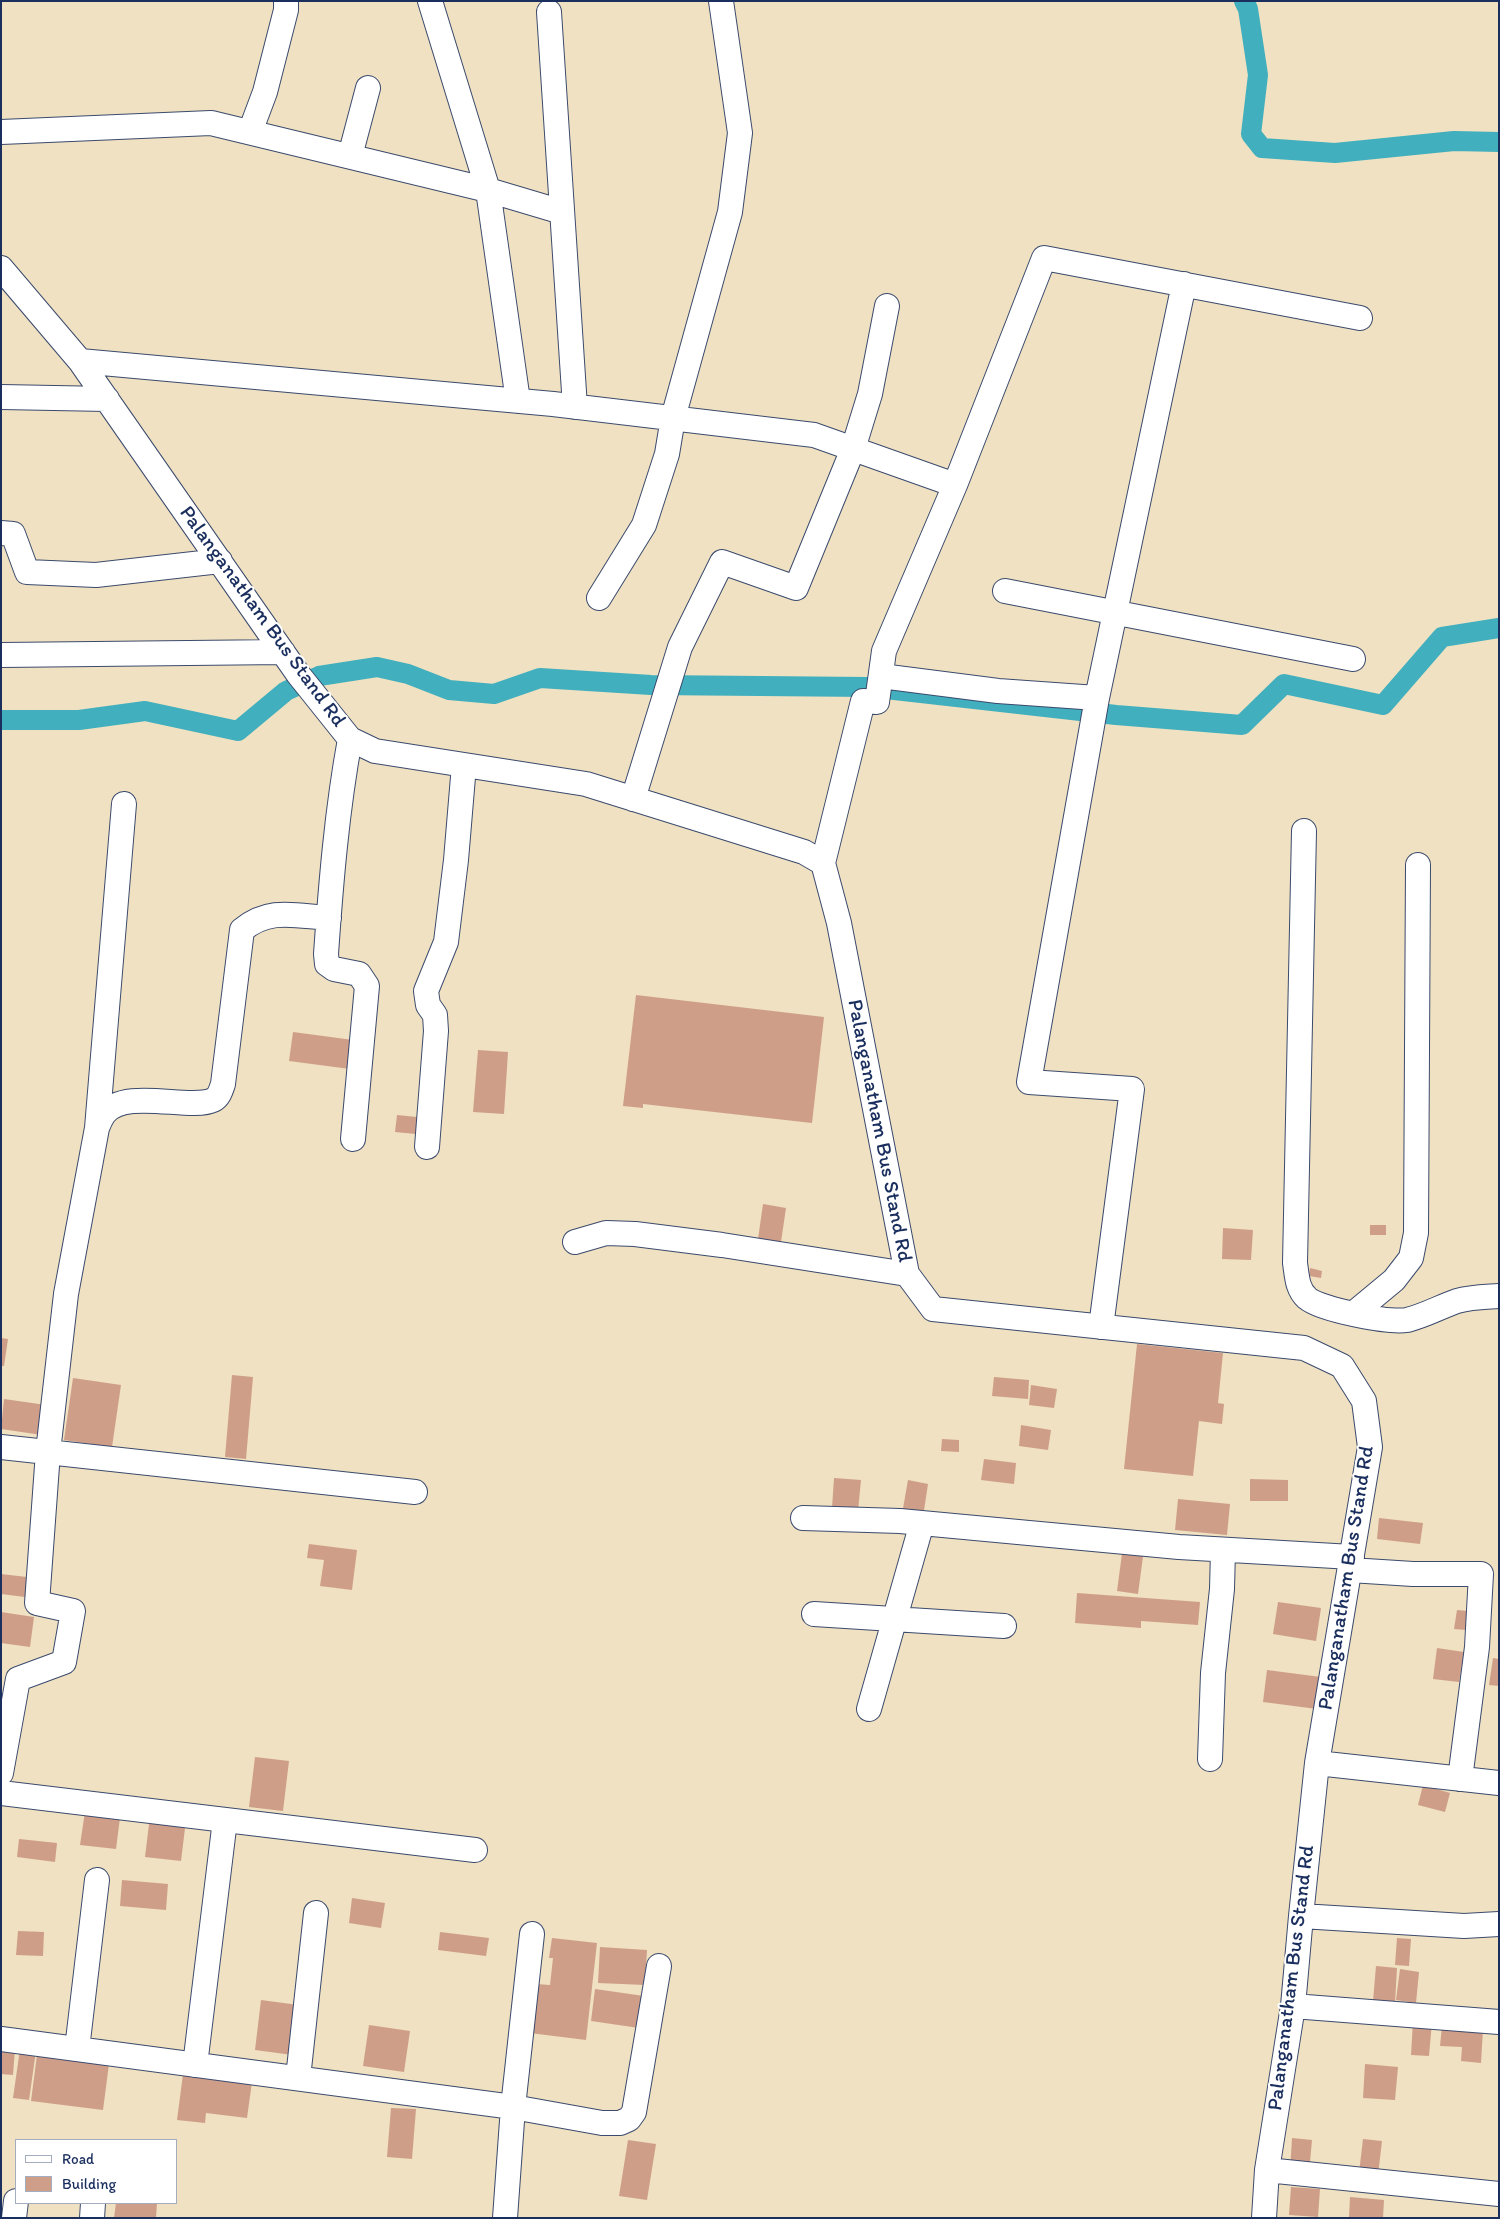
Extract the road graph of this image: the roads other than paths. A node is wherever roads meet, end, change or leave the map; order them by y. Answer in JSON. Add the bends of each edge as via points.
{"nodes":[{"id":1,"x":286,"y":1,"type":"edge"},
{"id":2,"x":430,"y":1,"type":"edge"},
{"id":3,"x":721,"y":1,"type":"edge"},
{"id":4,"x":549,"y":12,"type":"dead end"},
{"id":5,"x":368,"y":88,"type":"dead end"},
{"id":6,"x":1,"y":132,"type":"edge"},
{"id":7,"x":250,"y":132,"type":"junction"},
{"id":8,"x":350,"y":156,"type":"junction"},
{"id":9,"x":488,"y":190,"type":"junction"},
{"id":10,"x":562,"y":212,"type":"junction"},
{"id":11,"x":2,"y":271,"type":"edge"},
{"id":12,"x":1184,"y":284,"type":"junction"},
{"id":13,"x":887,"y":306,"type":"dead end"},
{"id":14,"x":1360,"y":318,"type":"dead end"},
{"id":15,"x":80,"y":361,"type":"junction"},
{"id":16,"x":1,"y":397,"type":"edge"},
{"id":17,"x":107,"y":399,"type":"junction"},
{"id":18,"x":518,"y":401,"type":"junction"},
{"id":19,"x":576,"y":407,"type":"junction"},
{"id":20,"x":672,"y":418,"type":"junction"},
{"id":21,"x":852,"y":449,"type":"junction"},
{"id":22,"x":955,"y":485,"type":"junction"},
{"id":23,"x":1,"y":533,"type":"edge"},
{"id":24,"x":220,"y":561,"type":"junction"},
{"id":25,"x":1005,"y":591,"type":"dead end"},
{"id":26,"x":599,"y":598,"type":"dead end"},
{"id":27,"x":1115,"y":612,"type":"junction"},
{"id":28,"x":283,"y":652,"type":"junction"},
{"id":29,"x":1,"y":655,"type":"edge"},
{"id":30,"x":1353,"y":659,"type":"dead end"},
{"id":31,"x":881,"y":676,"type":"junction"},
{"id":32,"x":1097,"y":698,"type":"junction"},
{"id":33,"x":350,"y":739,"type":"junction"},
{"id":34,"x":464,"y":765,"type":"junction"},
{"id":35,"x":633,"y":799,"type":"junction"},
{"id":36,"x":124,"y":804,"type":"dead end"},
{"id":37,"x":1304,"y":831,"type":"dead end"},
{"id":38,"x":823,"y":863,"type":"junction"},
{"id":39,"x":1418,"y":865,"type":"dead end"},
{"id":40,"x":329,"y":918,"type":"junction"},
{"id":41,"x":97,"y":1128,"type":"junction"},
{"id":42,"x":354,"y":1139,"type":"dead end"},
{"id":43,"x":427,"y":1147,"type":"dead end"},
{"id":44,"x":575,"y":1242,"type":"dead end"},
{"id":45,"x":907,"y":1274,"type":"junction"},
{"id":46,"x":1499,"y":1296,"type":"edge"},
{"id":47,"x":1353,"y":1314,"type":"junction"},
{"id":48,"x":1101,"y":1327,"type":"junction"},
{"id":49,"x":1,"y":1447,"type":"edge"},
{"id":50,"x":48,"y":1452,"type":"junction"},
{"id":51,"x":415,"y":1492,"type":"dead end"},
{"id":52,"x":802,"y":1518,"type":"dead end"},
{"id":53,"x":922,"y":1523,"type":"junction"},
{"id":54,"x":1223,"y":1550,"type":"junction"},
{"id":55,"x":1351,"y":1563,"type":"junction"},
{"id":56,"x":814,"y":1614,"type":"dead end"},
{"id":57,"x":894,"y":1619,"type":"junction"},
{"id":58,"x":1004,"y":1626,"type":"dead end"},
{"id":59,"x":868,"y":1709,"type":"dead end"},
{"id":60,"x":1210,"y":1759,"type":"dead end"},
{"id":61,"x":1317,"y":1763,"type":"junction"},
{"id":62,"x":1,"y":1773,"type":"edge"},
{"id":63,"x":1460,"y":1779,"type":"junction"},
{"id":64,"x":1499,"y":1783,"type":"edge"},
{"id":65,"x":1,"y":1794,"type":"edge"},
{"id":66,"x":225,"y":1820,"type":"junction"},
{"id":67,"x":475,"y":1850,"type":"dead end"},
{"id":68,"x":97,"y":1880,"type":"dead end"},
{"id":69,"x":316,"y":1913,"type":"dead end"},
{"id":70,"x":1300,"y":1916,"type":"junction"},
{"id":71,"x":1499,"y":1924,"type":"edge"},
{"id":72,"x":532,"y":1934,"type":"dead end"},
{"id":73,"x":659,"y":1966,"type":"dead end"},
{"id":74,"x":1293,"y":2006,"type":"junction"},
{"id":75,"x":1499,"y":2022,"type":"edge"},
{"id":76,"x":1,"y":2039,"type":"edge"},
{"id":77,"x":77,"y":2049,"type":"junction"},
{"id":78,"x":195,"y":2065,"type":"junction"},
{"id":79,"x":298,"y":2078,"type":"junction"},
{"id":80,"x":513,"y":2107,"type":"junction"},
{"id":81,"x":1267,"y":2170,"type":"junction"},
{"id":82,"x":1499,"y":2194,"type":"edge"},
{"id":83,"x":16,"y":2204,"type":"edge"},
{"id":84,"x":93,"y":2204,"type":"edge"},
{"id":85,"x":14,"y":2218,"type":"edge"},
{"id":86,"x":92,"y":2218,"type":"edge"},
{"id":87,"x":505,"y":2218,"type":"edge"},
{"id":88,"x":1264,"y":2218,"type":"edge"}],
"edges":[{"from":1,"to":7,"type":"street","via":[[265,92]]},
{"from":2,"to":9,"type":"street"},
{"from":3,"to":20,"type":"street","via":[[739,143],[730,212]]},
{"from":4,"to":10,"type":"street"},
{"from":5,"to":8,"type":"street"},
{"from":6,"to":7,"type":"street","via":[[211,122]]},
{"from":7,"to":8,"type":"street"},
{"from":8,"to":9,"type":"street"},
{"from":9,"to":10,"type":"street"},
{"from":9,"to":18,"type":"street"},
{"from":10,"to":19,"type":"street"},
{"from":11,"to":15,"type":"street","name":"Palanganatham Bus Stand Rd"},
{"from":12,"to":14,"type":"street"},
{"from":12,"to":22,"type":"street","via":[[1044,258]]},
{"from":12,"to":27,"type":"street"},
{"from":13,"to":21,"type":"street","via":[[870,394]]},
{"from":15,"to":17,"type":"street","name":"Palanganatham Bus Stand Rd"},
{"from":15,"to":18,"type":"street"},
{"from":16,"to":17,"type":"street"},
{"from":17,"to":24,"type":"street","name":"Palanganatham Bus Stand Rd"},
{"from":18,"to":19,"type":"street"},
{"from":19,"to":20,"type":"street"},
{"from":20,"to":21,"type":"street","via":[[814,435]]},
{"from":20,"to":26,"type":"street","via":[[667,454],[644,525]]},
{"from":21,"to":22,"type":"street"},
{"from":21,"to":35,"type":"street","via":[[796,588],[722,562],[680,647]]},
{"from":22,"to":31,"type":"street","via":[[884,651]]},
{"from":23,"to":24,"type":"street","via":[[13,534],[27,572],[96,575]]},
{"from":24,"to":28,"type":"street","name":"Palanganatham Bus Stand Rd"},
{"from":25,"to":27,"type":"street"},
{"from":27,"to":30,"type":"street"},
{"from":27,"to":32,"type":"street"},
{"from":28,"to":29,"type":"street"},
{"from":28,"to":33,"type":"street","name":"Palanganatham Bus Stand Rd"},
{"from":31,"to":32,"type":"street","via":[[998,691]]},
{"from":31,"to":38,"type":"street","via":[[877,702],[863,701]]},
{"from":32,"to":48,"type":"street","via":[[1029,1082],[1132,1089]]},
{"from":33,"to":34,"type":"street","name":"Palanganatham Bus Stand Rd","via":[[375,751]]},
{"from":33,"to":40,"type":"street","via":[[340,791]]},
{"from":34,"to":35,"type":"street","name":"Palanganatham Bus Stand Rd","via":[[586,784]]},
{"from":34,"to":43,"type":"street","via":[[446,942],[426,991],[428,1006],[435,1016],[436,1031]]},
{"from":35,"to":38,"type":"street","name":"Palanganatham Bus Stand Rd","via":[[804,852]]},
{"from":36,"to":41,"type":"street"},
{"from":37,"to":47,"type":"street","via":[[1295,1263],[1298,1285],[1308,1298],[1322,1307]]},
{"from":38,"to":45,"type":"street","name":"Palanganatham Bus Stand Rd","via":[[839,923]]},
{"from":39,"to":47,"type":"street","via":[[1416,1233],[1411,1258],[1394,1280]]},
{"from":40,"to":41,"type":"street","via":[[275,914],[251,922],[242,930],[223,1084],[214,1099],[201,1103],[162,1100],[117,1106],[105,1113]]},
{"from":40,"to":42,"type":"street","via":[[327,964],[334,969],[359,974],[367,986]]},
{"from":41,"to":50,"type":"street","via":[[66,1294]]},
{"from":44,"to":45,"type":"street","via":[[606,1233],[635,1234]]},
{"from":45,"to":48,"type":"street","name":"Palanganatham Bus Stand Rd","via":[[934,1309]]},
{"from":46,"to":47,"type":"street","via":[[1458,1301],[1406,1320]]},
{"from":48,"to":55,"type":"street","name":"Palanganatham Bus Stand Rd","via":[[1304,1348],[1342,1366],[1364,1401],[1370,1447]]},
{"from":49,"to":50,"type":"street"},
{"from":50,"to":51,"type":"street"},
{"from":50,"to":62,"type":"street","via":[[38,1603],[73,1611],[64,1662],[18,1679]]},
{"from":52,"to":53,"type":"street"},
{"from":53,"to":54,"type":"street"},
{"from":53,"to":57,"type":"street"},
{"from":54,"to":55,"type":"street"},
{"from":54,"to":60,"type":"street"},
{"from":55,"to":61,"type":"street","name":"Palanganatham Bus Stand Rd"},
{"from":55,"to":63,"type":"street","via":[[1413,1574],[1481,1574],[1477,1647]]},
{"from":56,"to":57,"type":"street"},
{"from":57,"to":58,"type":"street"},
{"from":57,"to":59,"type":"street"},
{"from":61,"to":63,"type":"street"},
{"from":61,"to":70,"type":"street","name":"Palanganatham Bus Stand Rd"},
{"from":63,"to":64,"type":"street"},
{"from":65,"to":66,"type":"street"},
{"from":66,"to":67,"type":"street"},
{"from":66,"to":78,"type":"street"},
{"from":68,"to":77,"type":"street"},
{"from":69,"to":79,"type":"street"},
{"from":70,"to":71,"type":"street","via":[[1464,1926]]},
{"from":70,"to":74,"type":"street","name":"Palanganatham Bus Stand Rd"},
{"from":72,"to":80,"type":"street"},
{"from":73,"to":80,"type":"street","via":[[638,2097],[629,2119],[620,2123],[602,2123]]},
{"from":74,"to":75,"type":"street"},
{"from":74,"to":81,"type":"street","name":"Palanganatham Bus Stand Rd"},
{"from":76,"to":77,"type":"street"},
{"from":77,"to":78,"type":"street"},
{"from":78,"to":79,"type":"street"},
{"from":79,"to":80,"type":"street"},
{"from":80,"to":87,"type":"street"},
{"from":81,"to":82,"type":"street"},
{"from":81,"to":88,"type":"street","name":"Palanganatham Bus Stand Rd"},
{"from":83,"to":85,"type":"street"},
{"from":84,"to":86,"type":"street"}]}
